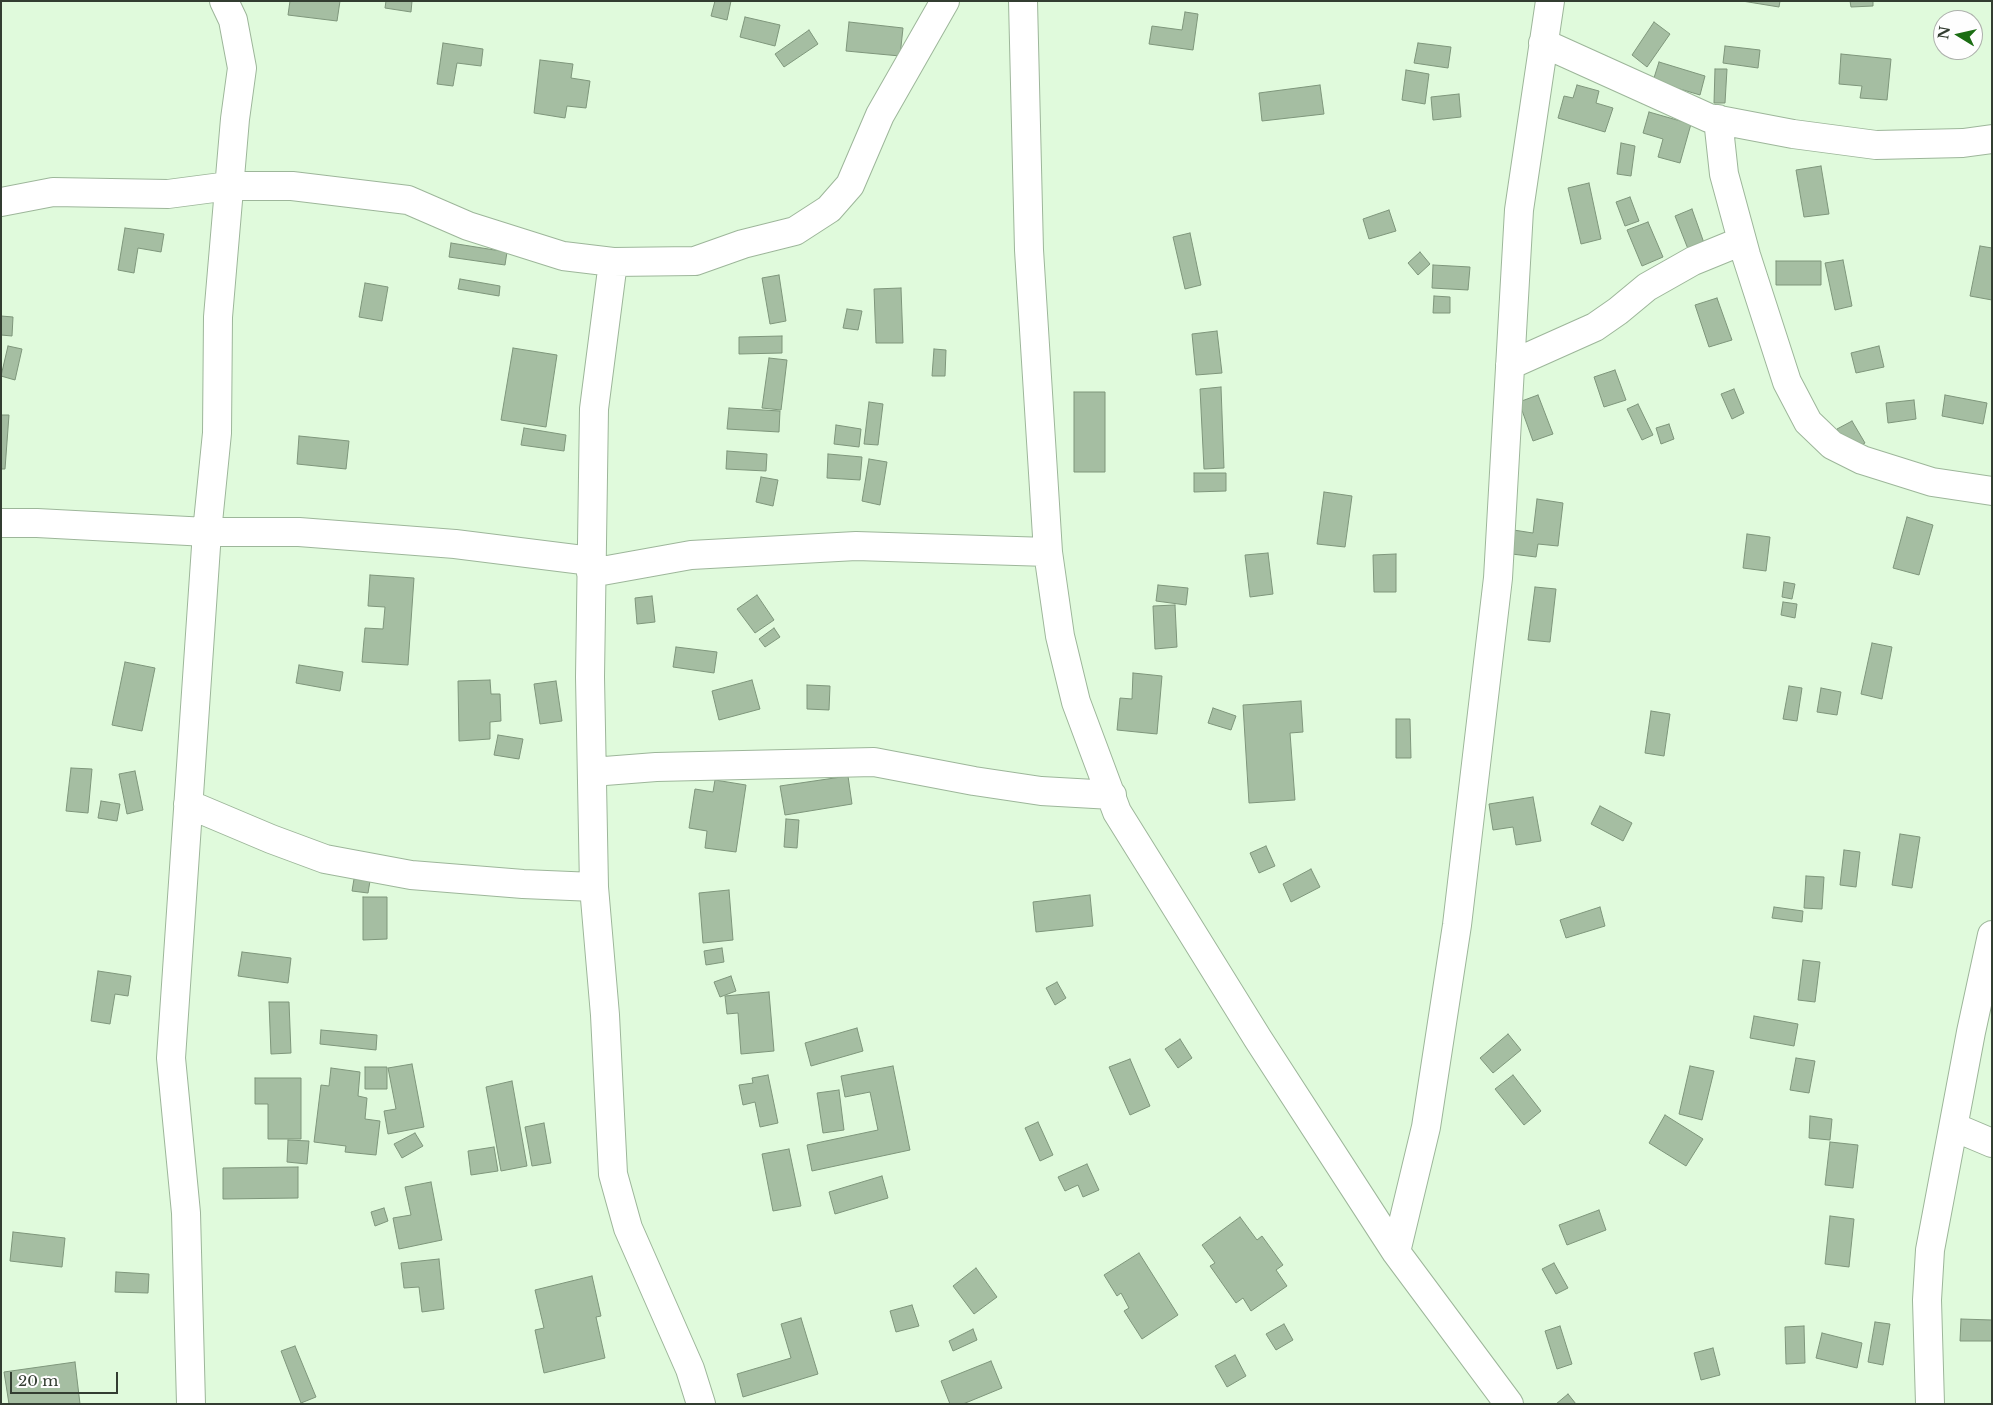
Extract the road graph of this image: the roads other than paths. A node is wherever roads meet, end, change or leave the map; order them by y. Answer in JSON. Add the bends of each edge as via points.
{"nodes":[{"id":1,"x":224,"y":1,"type":"edge"},
{"id":2,"x":945,"y":1,"type":"edge"},
{"id":3,"x":1023,"y":1,"type":"edge"},
{"id":4,"x":1550,"y":1,"type":"edge"},
{"id":5,"x":1543,"y":43,"type":"junction"},
{"id":6,"x":1718,"y":119,"type":"junction"},
{"id":7,"x":1992,"y":139,"type":"edge"},
{"id":8,"x":229,"y":186,"type":"junction"},
{"id":9,"x":1,"y":202,"type":"edge"},
{"id":10,"x":1742,"y":241,"type":"junction"},
{"id":11,"x":613,"y":262,"type":"junction"},
{"id":12,"x":1510,"y":365,"type":"junction"},
{"id":13,"x":1992,"y":491,"type":"edge"},
{"id":14,"x":1,"y":523,"type":"edge"},
{"id":15,"x":208,"y":532,"type":"junction"},
{"id":16,"x":1048,"y":552,"type":"junction"},
{"id":17,"x":591,"y":567,"type":"junction"},
{"id":18,"x":592,"y":772,"type":"junction"},
{"id":19,"x":1112,"y":795,"type":"junction"},
{"id":20,"x":188,"y":804,"type":"junction"},
{"id":21,"x":594,"y":887,"type":"junction"},
{"id":22,"x":1992,"y":935,"type":"edge"},
{"id":23,"x":1987,"y":981,"type":"edge"},
{"id":24,"x":1954,"y":1126,"type":"junction"},
{"id":25,"x":1992,"y":1143,"type":"edge"},
{"id":26,"x":1396,"y":1252,"type":"junction"},
{"id":27,"x":1499,"y":1401,"type":"edge"},
{"id":28,"x":706,"y":1403,"type":"edge"},
{"id":29,"x":191,"y":1404,"type":"edge"},
{"id":30,"x":1930,"y":1404,"type":"edge"}],
"edges":[{"from":1,"to":8,"type":"street","via":[[233,20],[242,68]]},
{"from":2,"to":11,"type":"street","via":[[880,115],[850,185],[829,209],[795,230],[695,261]]},
{"from":3,"to":16,"type":"street","via":[[1029,250]]},
{"from":4,"to":5,"type":"street"},
{"from":5,"to":6,"type":"street","via":[[1709,118]]},
{"from":5,"to":12,"type":"street","via":[[1519,210]]},
{"from":6,"to":7,"type":"street","via":[[1793,134],[1876,145]]},
{"from":6,"to":10,"type":"street","via":[[1724,174]]},
{"from":8,"to":9,"type":"street","via":[[168,194],[53,192]]},
{"from":8,"to":11,"type":"street","via":[[292,186],[408,200],[468,226],[562,256]]},
{"from":8,"to":15,"type":"street","via":[[218,317],[217,433]]},
{"from":10,"to":12,"type":"street","via":[[1693,261],[1647,287],[1595,327]]},
{"from":10,"to":13,"type":"street","via":[[1787,382],[1808,422],[1832,445],[1862,460],[1932,482]]},
{"from":11,"to":17,"type":"street","via":[[594,409]]},
{"from":12,"to":26,"type":"street","via":[[1498,578],[1457,925],[1426,1127]]},
{"from":14,"to":15,"type":"street"},
{"from":15,"to":17,"type":"street","via":[[298,532],[455,544]]},
{"from":15,"to":20,"type":"street"},
{"from":16,"to":17,"type":"street","via":[[856,546],[691,555]]},
{"from":16,"to":19,"type":"street","via":[[1060,636],[1076,702]]},
{"from":17,"to":18,"type":"street"},
{"from":18,"to":19,"type":"street","via":[[656,767],[874,762],[974,781]]},
{"from":18,"to":21,"type":"street"},
{"from":19,"to":26,"type":"street","via":[[1117,812]]},
{"from":20,"to":21,"type":"street","via":[[325,859],[411,875]]},
{"from":20,"to":29,"type":"street","via":[[171,1058],[186,1213]]},
{"from":21,"to":28,"type":"street","via":[[605,1015],[613,1174],[628,1228]]},
{"from":22,"to":23,"type":"street"},
{"from":23,"to":24,"type":"street"},
{"from":24,"to":25,"type":"street"},
{"from":24,"to":30,"type":"street","via":[[1930,1250],[1927,1300]]},
{"from":26,"to":27,"type":"street"}]}
